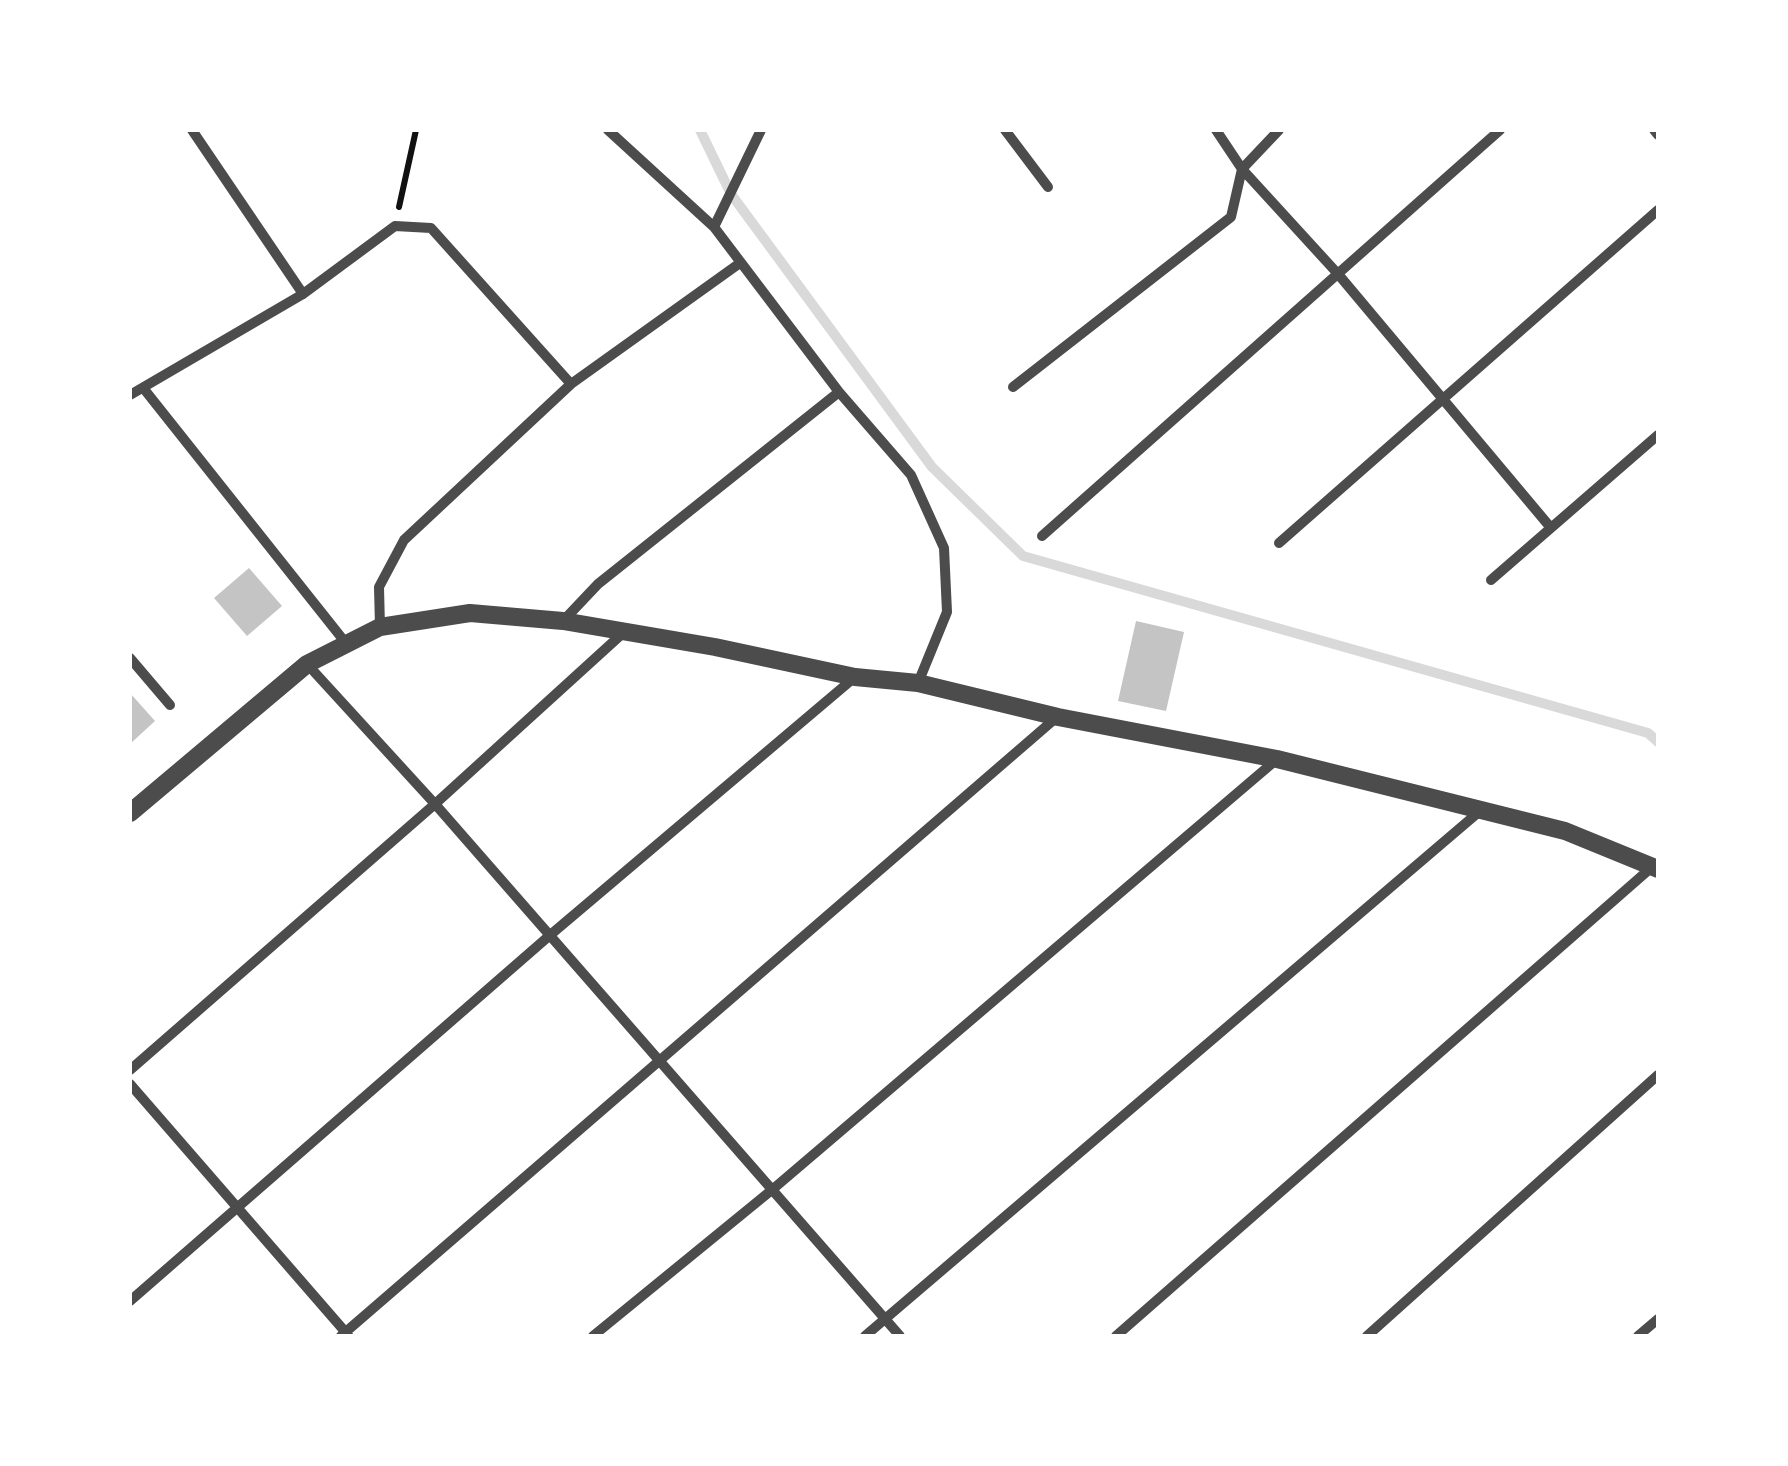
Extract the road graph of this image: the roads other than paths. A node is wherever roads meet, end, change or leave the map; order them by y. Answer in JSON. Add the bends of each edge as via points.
{"nodes":[{"id":1,"x":192,"y":130,"type":"edge"},
{"id":2,"x":608,"y":130,"type":"edge"},
{"id":3,"x":760,"y":130,"type":"edge"},
{"id":4,"x":1005,"y":130,"type":"edge"},
{"id":5,"x":1216,"y":130,"type":"edge"},
{"id":6,"x":1279,"y":130,"type":"edge"},
{"id":7,"x":1500,"y":130,"type":"edge"},
{"id":8,"x":1242,"y":168,"type":"junction"},
{"id":9,"x":1048,"y":187,"type":"dead end"},
{"id":10,"x":1658,"y":210,"type":"edge"},
{"id":11,"x":714,"y":227,"type":"junction"},
{"id":12,"x":740,"y":263,"type":"junction"},
{"id":13,"x":1338,"y":274,"type":"junction"},
{"id":14,"x":303,"y":294,"type":"junction"},
{"id":15,"x":570,"y":384,"type":"junction"},
{"id":16,"x":1013,"y":387,"type":"dead end"},
{"id":17,"x":144,"y":389,"type":"junction"},
{"id":18,"x":839,"y":392,"type":"junction"},
{"id":19,"x":130,"y":396,"type":"edge"},
{"id":20,"x":1443,"y":399,"type":"junction"},
{"id":21,"x":1658,"y":435,"type":"edge"},
{"id":22,"x":1551,"y":528,"type":"junction"},
{"id":23,"x":1042,"y":536,"type":"dead end"},
{"id":24,"x":1279,"y":543,"type":"dead end"},
{"id":25,"x":1491,"y":580,"type":"dead end"},
{"id":26,"x":562,"y":621,"type":"junction"},
{"id":27,"x":380,"y":627,"type":"junction"},
{"id":28,"x":623,"y":633,"type":"junction"},
{"id":29,"x":345,"y":642,"type":"junction"},
{"id":30,"x":130,"y":658,"type":"edge"},
{"id":31,"x":307,"y":664,"type":"junction"},
{"id":32,"x":855,"y":677,"type":"junction"},
{"id":33,"x":918,"y":683,"type":"junction"},
{"id":34,"x":170,"y":705,"type":"dead end"},
{"id":35,"x":1058,"y":717,"type":"junction"},
{"id":36,"x":1277,"y":759,"type":"junction"},
{"id":37,"x":435,"y":804,"type":"junction"},
{"id":38,"x":1482,"y":810,"type":"junction"},
{"id":39,"x":130,"y":814,"type":"edge"},
{"id":40,"x":1656,"y":870,"type":"edge"},
{"id":41,"x":549,"y":936,"type":"junction"},
{"id":42,"x":658,"y":1061,"type":"junction"},
{"id":43,"x":130,"y":1070,"type":"edge"},
{"id":44,"x":1658,"y":1074,"type":"edge"},
{"id":45,"x":130,"y":1084,"type":"edge"},
{"id":46,"x":773,"y":1189,"type":"junction"},
{"id":47,"x":237,"y":1208,"type":"junction"},
{"id":48,"x":130,"y":1301,"type":"edge"},
{"id":49,"x":885,"y":1319,"type":"junction"},
{"id":50,"x":1658,"y":1319,"type":"edge"},
{"id":51,"x":345,"y":1335,"type":"edge"},
{"id":52,"x":592,"y":1336,"type":"edge"},
{"id":53,"x":865,"y":1336,"type":"edge"},
{"id":54,"x":900,"y":1336,"type":"edge"},
{"id":55,"x":1116,"y":1336,"type":"edge"},
{"id":56,"x":1367,"y":1336,"type":"edge"},
{"id":57,"x":1638,"y":1336,"type":"edge"}],
"edges":[{"from":1,"to":14,"type":"street"},
{"from":2,"to":11,"type":"street"},
{"from":3,"to":11,"type":"street"},
{"from":4,"to":9,"type":"street"},
{"from":5,"to":8,"type":"street"},
{"from":6,"to":8,"type":"street"},
{"from":7,"to":13,"type":"street"},
{"from":8,"to":13,"type":"street"},
{"from":8,"to":16,"type":"street","via":[[1231,217]]},
{"from":10,"to":20,"type":"street"},
{"from":11,"to":12,"type":"street"},
{"from":12,"to":15,"type":"street"},
{"from":12,"to":18,"type":"street"},
{"from":13,"to":20,"type":"street"},
{"from":13,"to":23,"type":"street"},
{"from":14,"to":15,"type":"street","via":[[396,226],[430,228]]},
{"from":14,"to":17,"type":"street"},
{"from":15,"to":27,"type":"street","via":[[404,540],[379,587]]},
{"from":17,"to":19,"type":"street"},
{"from":17,"to":29,"type":"street"},
{"from":18,"to":26,"type":"street","via":[[598,584]]},
{"from":18,"to":33,"type":"street","via":[[911,476],[944,548],[947,612]]},
{"from":20,"to":22,"type":"street"},
{"from":20,"to":24,"type":"street"},
{"from":21,"to":22,"type":"street"},
{"from":22,"to":25,"type":"street"},
{"from":26,"to":27,"type":"street","via":[[470,613]]},
{"from":26,"to":28,"type":"street"},
{"from":27,"to":29,"type":"street"},
{"from":28,"to":32,"type":"street"},
{"from":28,"to":37,"type":"street"},
{"from":29,"to":31,"type":"street"},
{"from":30,"to":34,"type":"street"},
{"from":31,"to":37,"type":"street"},
{"from":31,"to":39,"type":"street"},
{"from":32,"to":33,"type":"street"},
{"from":32,"to":41,"type":"street"},
{"from":33,"to":35,"type":"street"},
{"from":35,"to":36,"type":"street"},
{"from":35,"to":42,"type":"street"},
{"from":36,"to":38,"type":"street"},
{"from":36,"to":46,"type":"street"},
{"from":37,"to":41,"type":"street"},
{"from":37,"to":43,"type":"street"},
{"from":38,"to":40,"type":"street","via":[[1565,831]]},
{"from":38,"to":49,"type":"street"},
{"from":40,"to":55,"type":"street"},
{"from":41,"to":42,"type":"street"},
{"from":41,"to":47,"type":"street"},
{"from":42,"to":46,"type":"street"},
{"from":42,"to":51,"type":"street"},
{"from":44,"to":56,"type":"street"},
{"from":45,"to":47,"type":"street"},
{"from":46,"to":49,"type":"street"},
{"from":46,"to":52,"type":"street"},
{"from":47,"to":48,"type":"street"},
{"from":47,"to":51,"type":"street"},
{"from":49,"to":53,"type":"street"},
{"from":49,"to":54,"type":"street"},
{"from":50,"to":57,"type":"street"}]}
